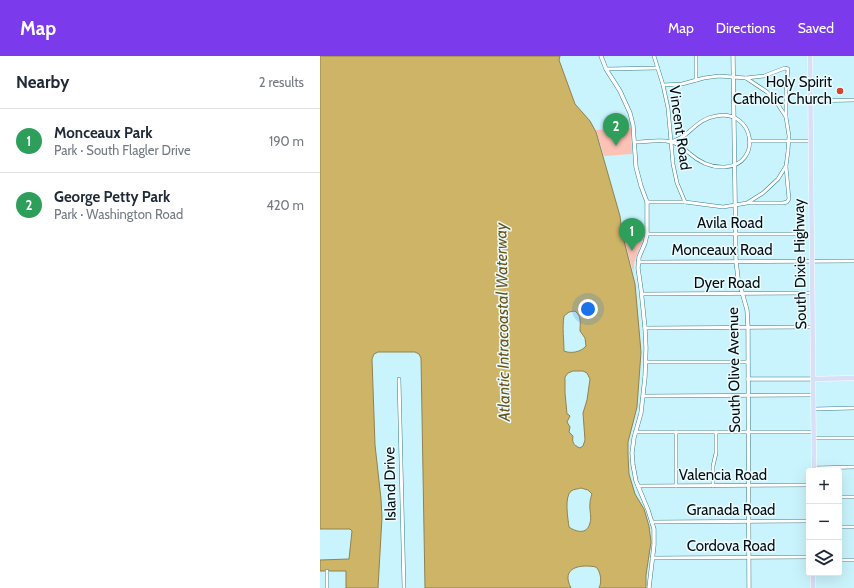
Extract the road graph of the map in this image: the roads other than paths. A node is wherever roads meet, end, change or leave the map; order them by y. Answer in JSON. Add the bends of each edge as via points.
{"nodes":[{"id":1,"x":601,"y":56,"type":"edge"},
{"id":2,"x":654,"y":56,"type":"edge"},
{"id":3,"x":696,"y":56,"type":"edge"},
{"id":4,"x":733,"y":56,"type":"edge"},
{"id":5,"x":810,"y":56,"type":"edge"},
{"id":6,"x":658,"y":68,"type":"junction"},
{"id":7,"x":606,"y":69,"type":"junction"},
{"id":8,"x":734,"y":77,"type":"junction"},
{"id":9,"x":746,"y":78,"type":"junction"},
{"id":10,"x":696,"y":80,"type":"junction"},
{"id":11,"x":663,"y":85,"type":"junction"},
{"id":12,"x":854,"y":100,"type":"edge"},
{"id":13,"x":810,"y":101,"type":"junction"},
{"id":14,"x":734,"y":117,"type":"junction"},
{"id":15,"x":786,"y":117,"type":"junction"},
{"id":16,"x":750,"y":141,"type":"junction"},
{"id":17,"x":789,"y":141,"type":"junction"},
{"id":18,"x":811,"y":141,"type":"junction"},
{"id":19,"x":635,"y":142,"type":"junction"},
{"id":20,"x":671,"y":142,"type":"junction"},
{"id":21,"x":735,"y":165,"type":"junction"},
{"id":22,"x":786,"y":166,"type":"junction"},
{"id":23,"x":647,"y":202,"type":"junction"},
{"id":24,"x":685,"y":202,"type":"junction"},
{"id":25,"x":747,"y":203,"type":"junction"},
{"id":26,"x":736,"y":205,"type":"junction"},
{"id":27,"x":647,"y":234,"type":"junction"},
{"id":28,"x":736,"y":234,"type":"junction"},
{"id":29,"x":812,"y":234,"type":"junction"},
{"id":30,"x":812,"y":260,"type":"junction"},
{"id":31,"x":736,"y":261,"type":"junction"},
{"id":32,"x":854,"y":261,"type":"edge"},
{"id":33,"x":638,"y":262,"type":"junction"},
{"id":34,"x":813,"y":293,"type":"junction"},
{"id":35,"x":642,"y":294,"type":"junction"},
{"id":36,"x":743,"y":294,"type":"junction"},
{"id":37,"x":748,"y":327,"type":"junction"},
{"id":38,"x":813,"y":327,"type":"junction"},
{"id":39,"x":645,"y":328,"type":"junction"},
{"id":40,"x":646,"y":362,"type":"junction"},
{"id":41,"x":748,"y":362,"type":"junction"},
{"id":42,"x":854,"y":378,"type":"edge"},
{"id":43,"x":748,"y":379,"type":"junction"},
{"id":44,"x":814,"y":379,"type":"junction"},
{"id":45,"x":399,"y":380,"type":"dead end"},
{"id":46,"x":814,"y":395,"type":"junction"},
{"id":47,"x":643,"y":396,"type":"junction"},
{"id":48,"x":748,"y":396,"type":"junction"},
{"id":49,"x":814,"y":408,"type":"junction"},
{"id":50,"x":854,"y":408,"type":"edge"},
{"id":51,"x":635,"y":432,"type":"junction"},
{"id":52,"x":676,"y":432,"type":"junction"},
{"id":53,"x":716,"y":432,"type":"junction"},
{"id":54,"x":748,"y":432,"type":"junction"},
{"id":55,"x":814,"y":432,"type":"junction"},
{"id":56,"x":814,"y":438,"type":"junction"},
{"id":57,"x":854,"y":438,"type":"edge"},
{"id":58,"x":814,"y":468,"type":"edge"},
{"id":59,"x":842,"y":468,"type":"edge"},
{"id":60,"x":854,"y":468,"type":"edge"},
{"id":61,"x":638,"y":486,"type":"junction"},
{"id":62,"x":676,"y":486,"type":"junction"},
{"id":63,"x":713,"y":486,"type":"junction"},
{"id":64,"x":748,"y":486,"type":"junction"},
{"id":65,"x":806,"y":486,"type":"edge"},
{"id":66,"x":842,"y":497,"type":"edge"},
{"id":67,"x":854,"y":497,"type":"edge"},
{"id":68,"x":748,"y":521,"type":"junction"},
{"id":69,"x":806,"y":521,"type":"edge"},
{"id":70,"x":652,"y":522,"type":"junction"},
{"id":71,"x":842,"y":527,"type":"edge"},
{"id":72,"x":854,"y":527,"type":"edge"},
{"id":73,"x":749,"y":557,"type":"junction"},
{"id":74,"x":806,"y":557,"type":"edge"},
{"id":75,"x":652,"y":558,"type":"junction"},
{"id":76,"x":842,"y":560,"type":"edge"},
{"id":77,"x":854,"y":560,"type":"edge"},
{"id":78,"x":327,"y":571,"type":"dead end"},
{"id":79,"x":813,"y":576,"type":"edge"},
{"id":80,"x":327,"y":588,"type":"edge"},
{"id":81,"x":404,"y":588,"type":"edge"},
{"id":82,"x":650,"y":588,"type":"edge"},
{"id":83,"x":749,"y":588,"type":"edge"},
{"id":84,"x":813,"y":588,"type":"edge"}],
"edges":[{"from":1,"to":7,"type":"street"},
{"from":2,"to":6,"type":"street","name":"Vincent Road"},
{"from":3,"to":10,"type":"street"},
{"from":4,"to":8,"type":"street","name":"South Olive Avenue"},
{"from":5,"to":13,"type":"main road","name":"South Dixie Highway"},
{"from":6,"to":7,"type":"street"},
{"from":6,"to":11,"type":"street","name":"Vincent Road"},
{"from":7,"to":19,"type":"street","via":[[627,105]]},
{"from":8,"to":9,"type":"street"},
{"from":8,"to":10,"type":"street","via":[[719,76]]},
{"from":8,"to":14,"type":"street","name":"South Olive Avenue"},
{"from":9,"to":15,"type":"street","via":[[767,92]]},
{"from":9,"to":15,"type":"street","via":[[788,69]]},
{"from":10,"to":11,"type":"street"},
{"from":11,"to":20,"type":"street","name":"Vincent Road"},
{"from":12,"to":13,"type":"street"},
{"from":13,"to":18,"type":"main road","name":"South Dixie Highway"},
{"from":14,"to":16,"type":"street","via":[[745,126]]},
{"from":14,"to":20,"type":"street","via":[[710,117]]},
{"from":14,"to":21,"type":"street","name":"South Olive Avenue"},
{"from":15,"to":17,"type":"street"},
{"from":16,"to":17,"type":"street"},
{"from":16,"to":21,"type":"street","via":[[746,154]]},
{"from":17,"to":18,"type":"street"},
{"from":17,"to":22,"type":"street"},
{"from":18,"to":29,"type":"main road","name":"South Dixie Highway"},
{"from":19,"to":20,"type":"street"},
{"from":19,"to":23,"type":"street","via":[[636,167]]},
{"from":20,"to":21,"type":"street","via":[[683,147],[707,165]]},
{"from":20,"to":24,"type":"street","name":"Vincent Road","via":[[675,174]]},
{"from":21,"to":26,"type":"street","name":"South Olive Avenue"},
{"from":22,"to":25,"type":"street","via":[[769,188]]},
{"from":22,"to":25,"type":"street","via":[[789,199],[787,202]]},
{"from":23,"to":24,"type":"street"},
{"from":23,"to":27,"type":"street"},
{"from":24,"to":26,"type":"street","via":[[714,206]]},
{"from":25,"to":26,"type":"street"},
{"from":26,"to":28,"type":"street","name":"South Olive Avenue"},
{"from":27,"to":28,"type":"street","name":"Avila Road"},
{"from":27,"to":33,"type":"street"},
{"from":28,"to":29,"type":"street","name":"Avila Road"},
{"from":28,"to":31,"type":"street","name":"South Olive Avenue"},
{"from":29,"to":30,"type":"main road","name":"South Dixie Highway"},
{"from":30,"to":31,"type":"street","name":"Monceaux Road"},
{"from":30,"to":32,"type":"street","name":"Monceaux Road"},
{"from":30,"to":34,"type":"main road","name":"South Dixie Highway"},
{"from":31,"to":33,"type":"street","name":"Monceaux Road"},
{"from":31,"to":36,"type":"street","name":"South Olive Avenue"},
{"from":33,"to":35,"type":"street"},
{"from":34,"to":36,"type":"street","name":"Dyer Road"},
{"from":34,"to":38,"type":"main road","name":"South Dixie Highway"},
{"from":35,"to":36,"type":"street","name":"Dyer Road"},
{"from":35,"to":39,"type":"street"},
{"from":36,"to":37,"type":"street","name":"South Olive Avenue"},
{"from":37,"to":38,"type":"street"},
{"from":37,"to":39,"type":"street"},
{"from":37,"to":41,"type":"street","name":"South Olive Avenue"},
{"from":38,"to":44,"type":"main road","name":"South Dixie Highway"},
{"from":39,"to":40,"type":"street"},
{"from":40,"to":41,"type":"street"},
{"from":40,"to":47,"type":"street"},
{"from":41,"to":43,"type":"street","name":"South Olive Avenue"},
{"from":42,"to":44,"type":"main road"},
{"from":43,"to":44,"type":"street"},
{"from":43,"to":48,"type":"street","name":"South Olive Avenue"},
{"from":44,"to":46,"type":"main road","name":"South Dixie Highway"},
{"from":45,"to":81,"type":"street","name":"Island Drive"},
{"from":46,"to":48,"type":"street"},
{"from":46,"to":49,"type":"main road","name":"South Dixie Highway"},
{"from":47,"to":48,"type":"street"},
{"from":47,"to":51,"type":"street"},
{"from":48,"to":54,"type":"street","name":"South Olive Avenue"},
{"from":49,"to":50,"type":"street"},
{"from":49,"to":55,"type":"main road","name":"South Dixie Highway"},
{"from":51,"to":52,"type":"street"},
{"from":51,"to":61,"type":"street","via":[[632,460]]},
{"from":52,"to":53,"type":"street"},
{"from":52,"to":62,"type":"street"},
{"from":53,"to":54,"type":"street"},
{"from":53,"to":63,"type":"street"},
{"from":54,"to":55,"type":"street"},
{"from":54,"to":64,"type":"street","name":"South Olive Avenue"},
{"from":55,"to":56,"type":"main road","name":"South Dixie Highway"},
{"from":56,"to":57,"type":"street"},
{"from":56,"to":58,"type":"main road","name":"South Dixie Highway"},
{"from":59,"to":60,"type":"street"},
{"from":61,"to":62,"type":"street","name":"Valencia Road"},
{"from":61,"to":70,"type":"street"},
{"from":62,"to":63,"type":"street","name":"Valencia Road"},
{"from":63,"to":64,"type":"street","name":"Valencia Road"},
{"from":64,"to":65,"type":"street","name":"Valencia Road"},
{"from":64,"to":68,"type":"street","name":"South Olive Avenue"},
{"from":66,"to":67,"type":"street"},
{"from":68,"to":69,"type":"street","name":"Granada Road"},
{"from":68,"to":70,"type":"street","name":"Granada Road"},
{"from":68,"to":73,"type":"street","name":"South Olive Avenue"},
{"from":70,"to":75,"type":"street"},
{"from":71,"to":72,"type":"street"},
{"from":73,"to":74,"type":"street","name":"Cordova Road"},
{"from":73,"to":75,"type":"street","name":"Cordova Road"},
{"from":73,"to":83,"type":"street","name":"South Olive Avenue"},
{"from":75,"to":82,"type":"street"},
{"from":76,"to":77,"type":"street"},
{"from":78,"to":80,"type":"street"},
{"from":79,"to":84,"type":"main road"}]}
